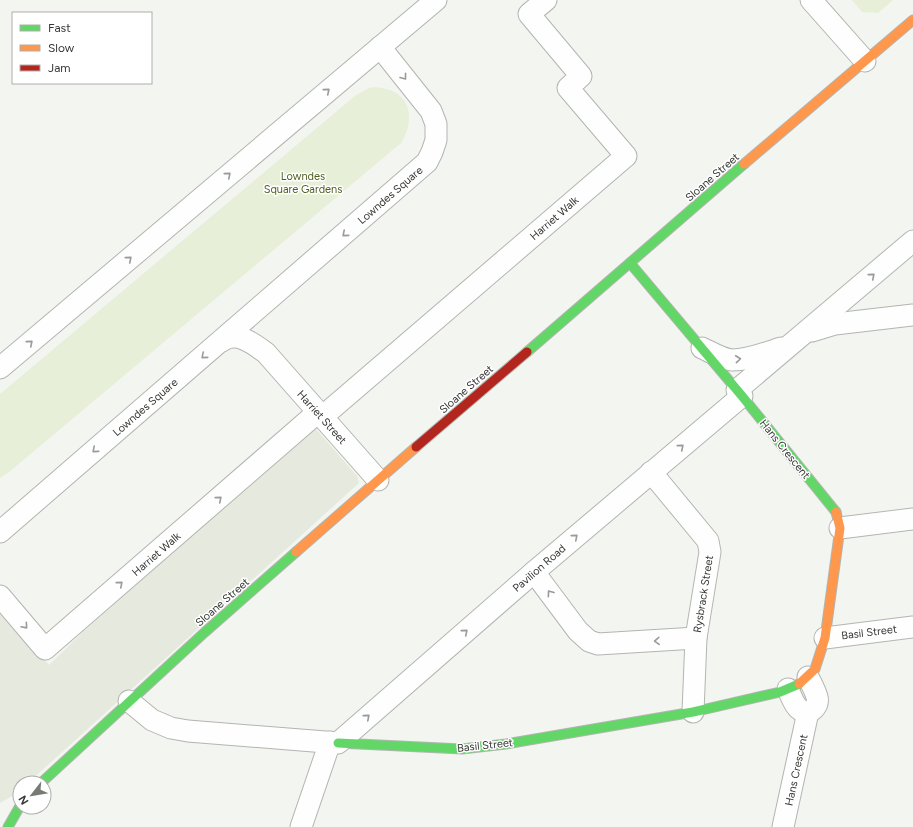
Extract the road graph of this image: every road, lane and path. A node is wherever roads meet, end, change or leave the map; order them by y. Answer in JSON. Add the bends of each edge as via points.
{"nodes":[{"id":1,"x":436,"y":0,"type":"edge"},
{"id":2,"x":546,"y":0,"type":"edge"},
{"id":3,"x":811,"y":0,"type":"edge"},
{"id":4,"x":913,"y":20,"type":"edge"},
{"id":5,"x":380,"y":46,"type":"junction"},
{"id":6,"x":865,"y":61,"type":"junction"},
{"id":7,"x":913,"y":241,"type":"edge"},
{"id":8,"x":630,"y":263,"type":"junction"},
{"id":9,"x":257,"y":310,"type":"junction"},
{"id":10,"x":913,"y":315,"type":"edge"},
{"id":11,"x":797,"y":339,"type":"junction"},
{"id":12,"x":222,"y":341,"type":"junction"},
{"id":13,"x":702,"y":348,"type":"junction"},
{"id":14,"x":266,"y":353,"type":"junction"},
{"id":15,"x":0,"y":368,"type":"edge"},
{"id":16,"x":740,"y":393,"type":"junction"},
{"id":17,"x":320,"y":414,"type":"junction"},
{"id":18,"x":651,"y":472,"type":"junction"},
{"id":19,"x":378,"y":480,"type":"junction"},
{"id":20,"x":913,"y":519,"type":"edge"},
{"id":21,"x":840,"y":528,"type":"junction"},
{"id":22,"x":0,"y":532,"type":"edge"},
{"id":23,"x":534,"y":572,"type":"junction"},
{"id":24,"x":0,"y":596,"type":"edge"},
{"id":25,"x":913,"y":627,"type":"edge"},
{"id":26,"x":696,"y":638,"type":"junction"},
{"id":27,"x":825,"y":638,"type":"junction"},
{"id":28,"x":811,"y":673,"type":"junction"},
{"id":29,"x":788,"y":689,"type":"junction"},
{"id":30,"x":129,"y":700,"type":"junction"},
{"id":31,"x":693,"y":712,"type":"junction"},
{"id":32,"x":808,"y":712,"type":"junction"},
{"id":33,"x":334,"y":743,"type":"junction"},
{"id":34,"x":49,"y":775,"type":"edge"},
{"id":35,"x":15,"y":815,"type":"edge"},
{"id":36,"x":8,"y":827,"type":"edge"},
{"id":37,"x":301,"y":827,"type":"edge"},
{"id":38,"x":783,"y":827,"type":"edge"}],
"edges":[{"from":1,"to":5,"type":"street"},
{"from":2,"to":17,"type":"street","name":"Harriet Walk","via":[[529,14],[581,76],[568,88],[626,156]]},
{"from":3,"to":6,"type":"street"},
{"from":4,"to":6,"type":"main road","name":"Sloane Street"},
{"from":5,"to":9,"type":"street","name":"Lowndes Square","one_way":true,"via":[[431,111],[436,124],[436,140],[432,152],[427,162]]},
{"from":15,"to":5,"type":"street","one_way":true},
{"from":6,"to":8,"type":"main road","name":"Sloane Street"},
{"from":11,"to":7,"type":"street","name":"Pavilion Road","one_way":true},
{"from":8,"to":13,"type":"main road","name":"Hans Crescent"},
{"from":8,"to":19,"type":"main road","name":"Sloane Street"},
{"from":9,"to":12,"type":"street","name":"Lowndes Square"},
{"from":9,"to":14,"type":"street","name":"Harriet Street","via":[[257,328]]},
{"from":10,"to":11,"type":"street","via":[[835,324]]},
{"from":13,"to":11,"type":"street","one_way":true,"via":[[731,360],[758,355]]},
{"from":11,"to":16,"type":"street","name":"Pavilion Road"},
{"from":12,"to":14,"type":"street","name":"Harriet Street","via":[[226,337],[235,336],[254,344]]},
{"from":12,"to":22,"type":"street","name":"Lowndes Square","one_way":true},
{"from":13,"to":16,"type":"main road","name":"Hans Crescent"},
{"from":14,"to":17,"type":"street","name":"Harriet Street"},
{"from":18,"to":16,"type":"street","name":"Pavilion Road","one_way":true},
{"from":16,"to":21,"type":"main road","name":"Hans Crescent","via":[[836,512]]},
{"from":17,"to":19,"type":"street","name":"Harriet Street"},
{"from":24,"to":17,"type":"street","name":"Harriet Walk","one_way":true,"via":[[45,649]]},
{"from":23,"to":18,"type":"street","name":"Pavilion Road","one_way":true},
{"from":18,"to":26,"type":"street","name":"Rysbrack Street","via":[[708,541],[710,552]]},
{"from":19,"to":30,"type":"main road","name":"Sloane Street"},
{"from":20,"to":21,"type":"street"},
{"from":21,"to":27,"type":"main road","name":"Hans Crescent"},
{"from":26,"to":23,"type":"street","one_way":true,"via":[[598,644],[589,641],[578,632]]},
{"from":33,"to":23,"type":"street","name":"Pavilion Road","one_way":true},
{"from":25,"to":27,"type":"street","name":"Basil Street"},
{"from":26,"to":31,"type":"street","name":"Rysbrack Street"},
{"from":27,"to":28,"type":"main road","name":"Hans Crescent"},
{"from":28,"to":29,"type":"main road","name":"Basil Street","via":[[797,686]]},
{"from":28,"to":32,"type":"street","name":"Hans Crescent","via":[[818,699],[817,706]]},
{"from":29,"to":31,"type":"main road","name":"Basil Street"},
{"from":29,"to":32,"type":"street","via":[[799,709]]},
{"from":30,"to":33,"type":"street","name":"Basil Street","via":[[152,720],[171,728]]},
{"from":30,"to":34,"type":"main road","name":"Sloane Street"},
{"from":31,"to":33,"type":"main road","name":"Basil Street","via":[[506,744],[462,749]]},
{"from":32,"to":38,"type":"street","name":"Hans Crescent"},
{"from":33,"to":37,"type":"street"},
{"from":35,"to":36,"type":"main road"}]}
